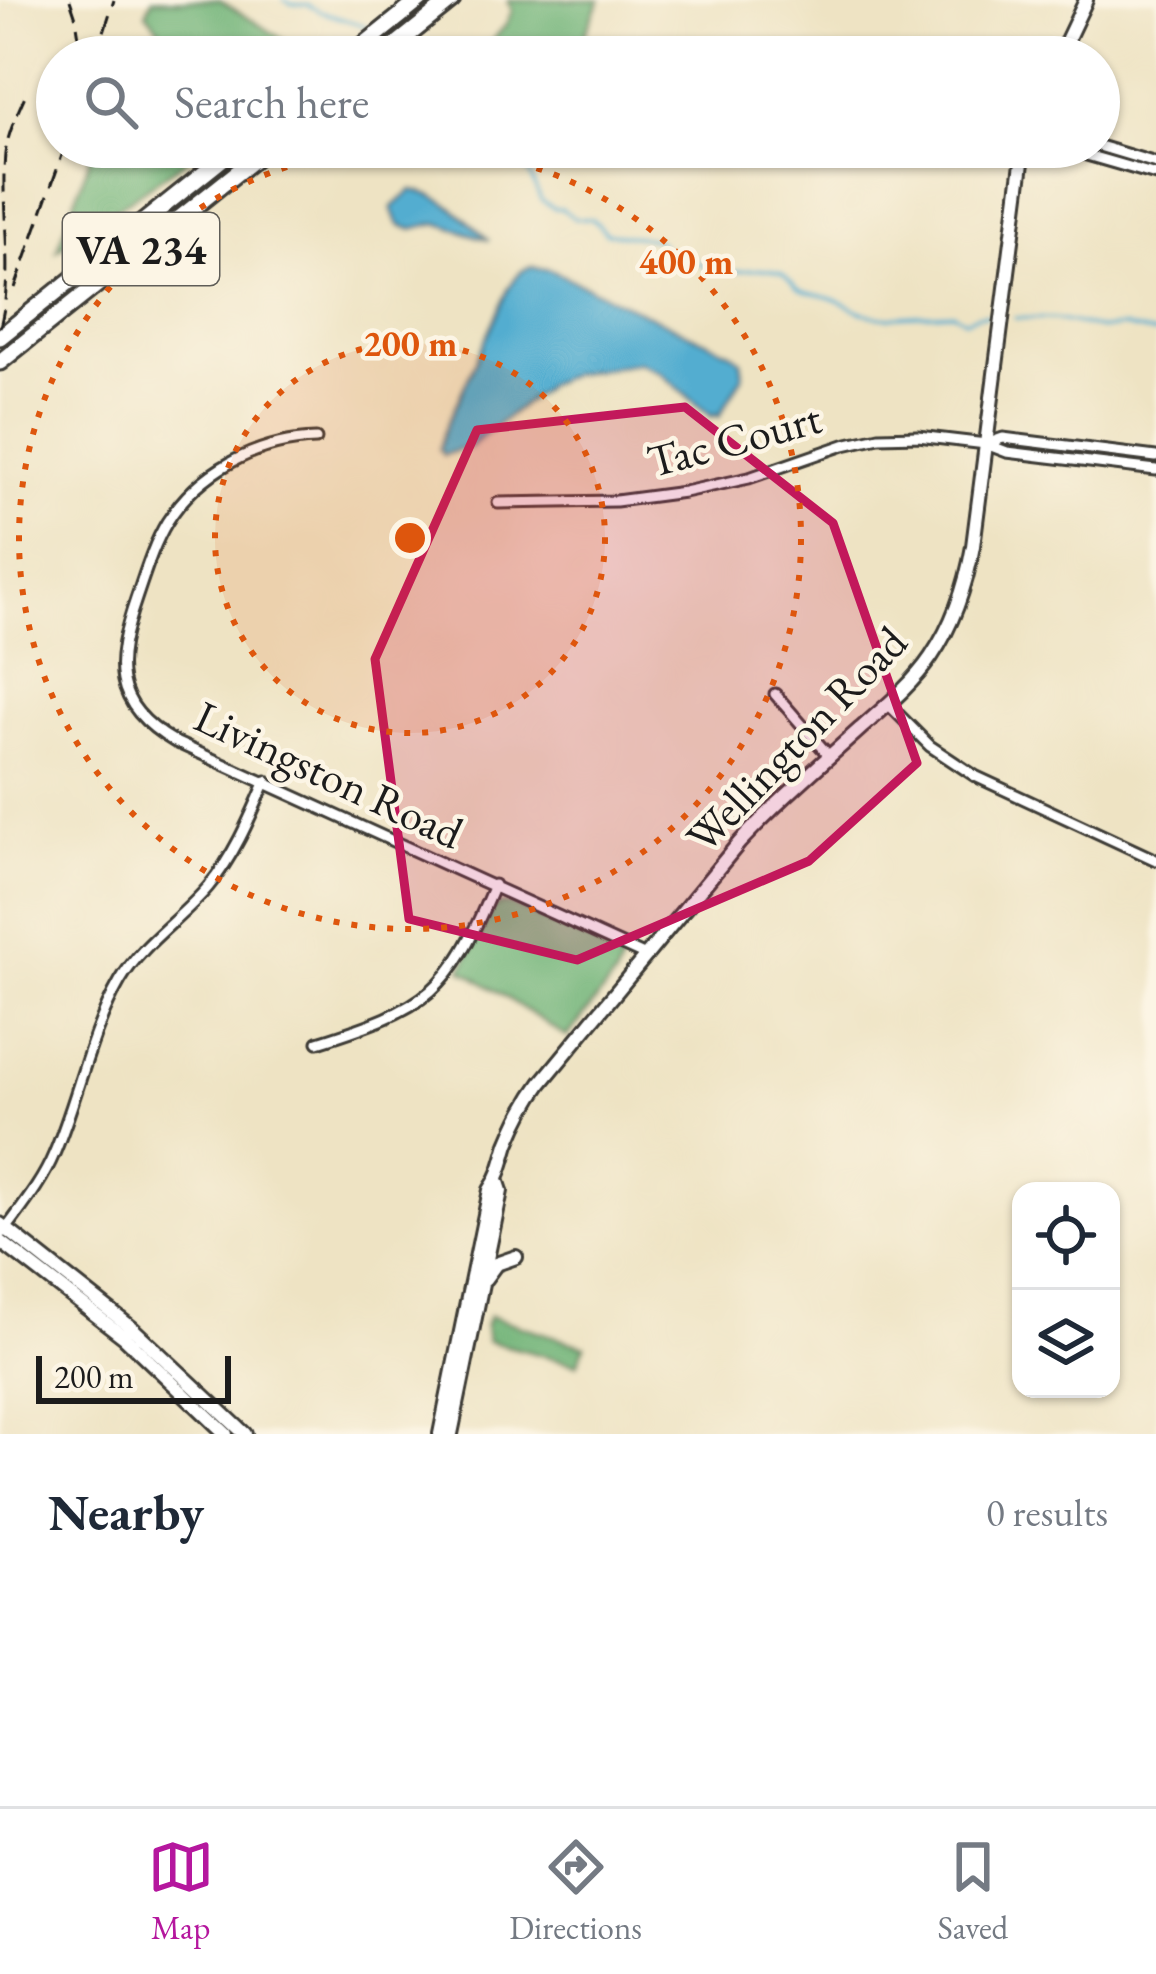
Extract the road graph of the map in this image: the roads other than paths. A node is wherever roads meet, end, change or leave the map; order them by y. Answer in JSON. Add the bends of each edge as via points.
{"nodes":[{"id":1,"x":420,"y":0,"type":"edge"},
{"id":2,"x":452,"y":0,"type":"edge"},
{"id":3,"x":1086,"y":0,"type":"edge"},
{"id":4,"x":375,"y":36,"type":"edge"},
{"id":5,"x":407,"y":36,"type":"edge"},
{"id":6,"x":1068,"y":36,"type":"edge"},
{"id":7,"x":1120,"y":152,"type":"edge"},
{"id":8,"x":1156,"y":163,"type":"edge"},
{"id":9,"x":1120,"y":165,"type":"edge"},
{"id":10,"x":211,"y":168,"type":"edge"},
{"id":11,"x":243,"y":168,"type":"edge"},
{"id":12,"x":1021,"y":168,"type":"edge"},
{"id":13,"x":1156,"y":176,"type":"edge"},
{"id":14,"x":0,"y":337,"type":"edge"},
{"id":15,"x":7,"y":357,"type":"edge"},
{"id":16,"x":316,"y":439,"type":"dead end"},
{"id":17,"x":986,"y":443,"type":"junction"},
{"id":18,"x":1156,"y":457,"type":"edge"},
{"id":19,"x":1156,"y":470,"type":"edge"},
{"id":20,"x":498,"y":503,"type":"dead end"},
{"id":21,"x":776,"y":694,"type":"dead end"},
{"id":22,"x":888,"y":704,"type":"junction"},
{"id":23,"x":830,"y":757,"type":"junction"},
{"id":24,"x":266,"y":782,"type":"junction"},
{"id":25,"x":1156,"y":860,"type":"edge"},
{"id":26,"x":494,"y":886,"type":"junction"},
{"id":27,"x":646,"y":956,"type":"junction"},
{"id":28,"x":318,"y":1042,"type":"dead end"},
{"id":29,"x":497,"y":1179,"type":"junction"},
{"id":30,"x":494,"y":1224,"type":"junction"},
{"id":31,"x":2,"y":1233,"type":"edge"},
{"id":32,"x":481,"y":1286,"type":"junction"},
{"id":33,"x":172,"y":1382,"type":"junction"},
{"id":34,"x":197,"y":1389,"type":"junction"},
{"id":35,"x":226,"y":1434,"type":"edge"},
{"id":36,"x":245,"y":1434,"type":"edge"},
{"id":37,"x":440,"y":1434,"type":"edge"},
{"id":38,"x":452,"y":1434,"type":"edge"}],
"edges":[{"from":1,"to":4,"type":"highway"},
{"from":2,"to":5,"type":"highway"},
{"from":3,"to":6,"type":"main road"},
{"from":7,"to":8,"type":"street"},
{"from":9,"to":13,"type":"street"},
{"from":10,"to":14,"type":"highway","number":"VA 234"},
{"from":11,"to":15,"type":"highway","number":"VA 234"},
{"from":12,"to":17,"type":"main road","name":"Wellington Road"},
{"from":16,"to":24,"type":"street","name":"Livingston Road","via":[[256,450],[190,493],[158,538],[121,646],[125,687],[143,719]]},
{"from":17,"to":18,"type":"street","via":[[1003,438]]},
{"from":17,"to":19,"type":"street"},
{"from":17,"to":20,"type":"street","name":"Tac Court","via":[[879,437],[684,492]]},
{"from":17,"to":22,"type":"main road","name":"Wellington Road","via":[[959,604],[931,657]]},
{"from":21,"to":23,"type":"street"},
{"from":22,"to":23,"type":"main road","name":"Wellington Road"},
{"from":22,"to":25,"type":"street","via":[[975,776]]},
{"from":23,"to":27,"type":"main road","name":"Wellington Road","via":[[748,833]]},
{"from":24,"to":26,"type":"street","name":"Livingston Road"},
{"from":24,"to":31,"type":"street","via":[[216,877],[120,981],[54,1155]]},
{"from":26,"to":27,"type":"street","name":"Livingston Road"},
{"from":26,"to":28,"type":"street","via":[[459,961],[437,987],[386,1019]]},
{"from":27,"to":29,"type":"main road","name":"Wellington Road","via":[[533,1094]]},
{"from":29,"to":30,"type":"main road","name":"Wellington Road"},
{"from":29,"to":37,"type":"main road","name":"Wellington Road"},
{"from":30,"to":32,"type":"main road","name":"Wellington Road"},
{"from":30,"to":32,"type":"main road","via":[[497,1243],[516,1257],[496,1264]]},
{"from":31,"to":33,"type":"main road"},
{"from":31,"to":34,"type":"main road","via":[[132,1328]]},
{"from":32,"to":38,"type":"main road","name":"Wellington Road"},
{"from":33,"to":34,"type":"main road"},
{"from":33,"to":35,"type":"main road"},
{"from":34,"to":36,"type":"main road"}]}
